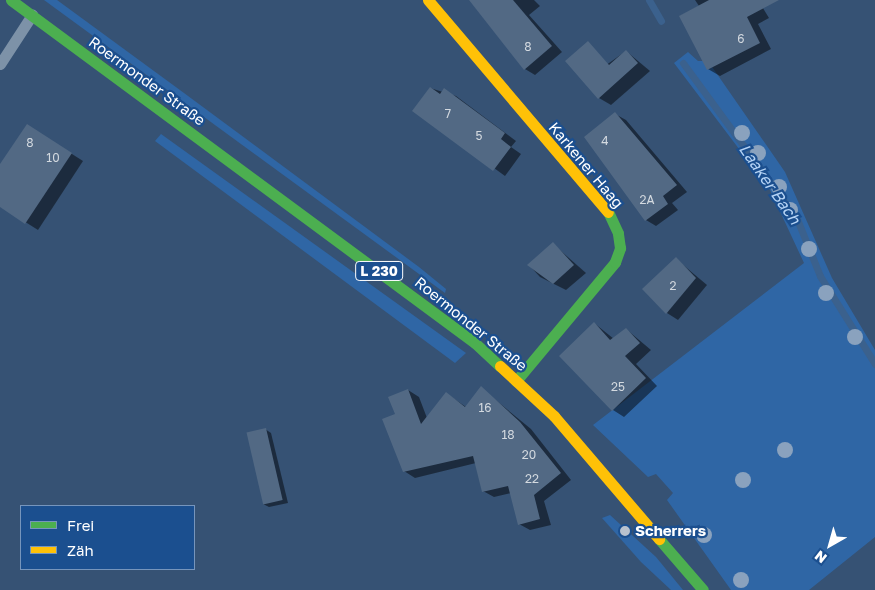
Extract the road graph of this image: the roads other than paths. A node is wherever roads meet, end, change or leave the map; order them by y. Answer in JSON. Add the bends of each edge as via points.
{"nodes":[{"id":1,"x":12,"y":0,"type":"edge"},
{"id":2,"x":428,"y":0,"type":"edge"},
{"id":3,"x":32,"y":15,"type":"junction"},
{"id":4,"x":0,"y":64,"type":"edge"},
{"id":5,"x":516,"y":380,"type":"junction"},
{"id":6,"x":704,"y":590,"type":"edge"}],
"edges":[{"from":1,"to":3,"type":"main road","name":"Roermonder Straße","number":"L 230"},
{"from":2,"to":5,"type":"main road","name":"Karkener Haag","via":[[608,212],[618,233],[620,248],[616,262]]},
{"from":3,"to":4,"type":"lane"},
{"from":3,"to":5,"type":"main road","name":"Roermonder Straße","number":"L 230","via":[[424,303]]},
{"from":5,"to":6,"type":"main road","name":"Roermonder Straße","number":"L 230","via":[[554,416]]}]}
